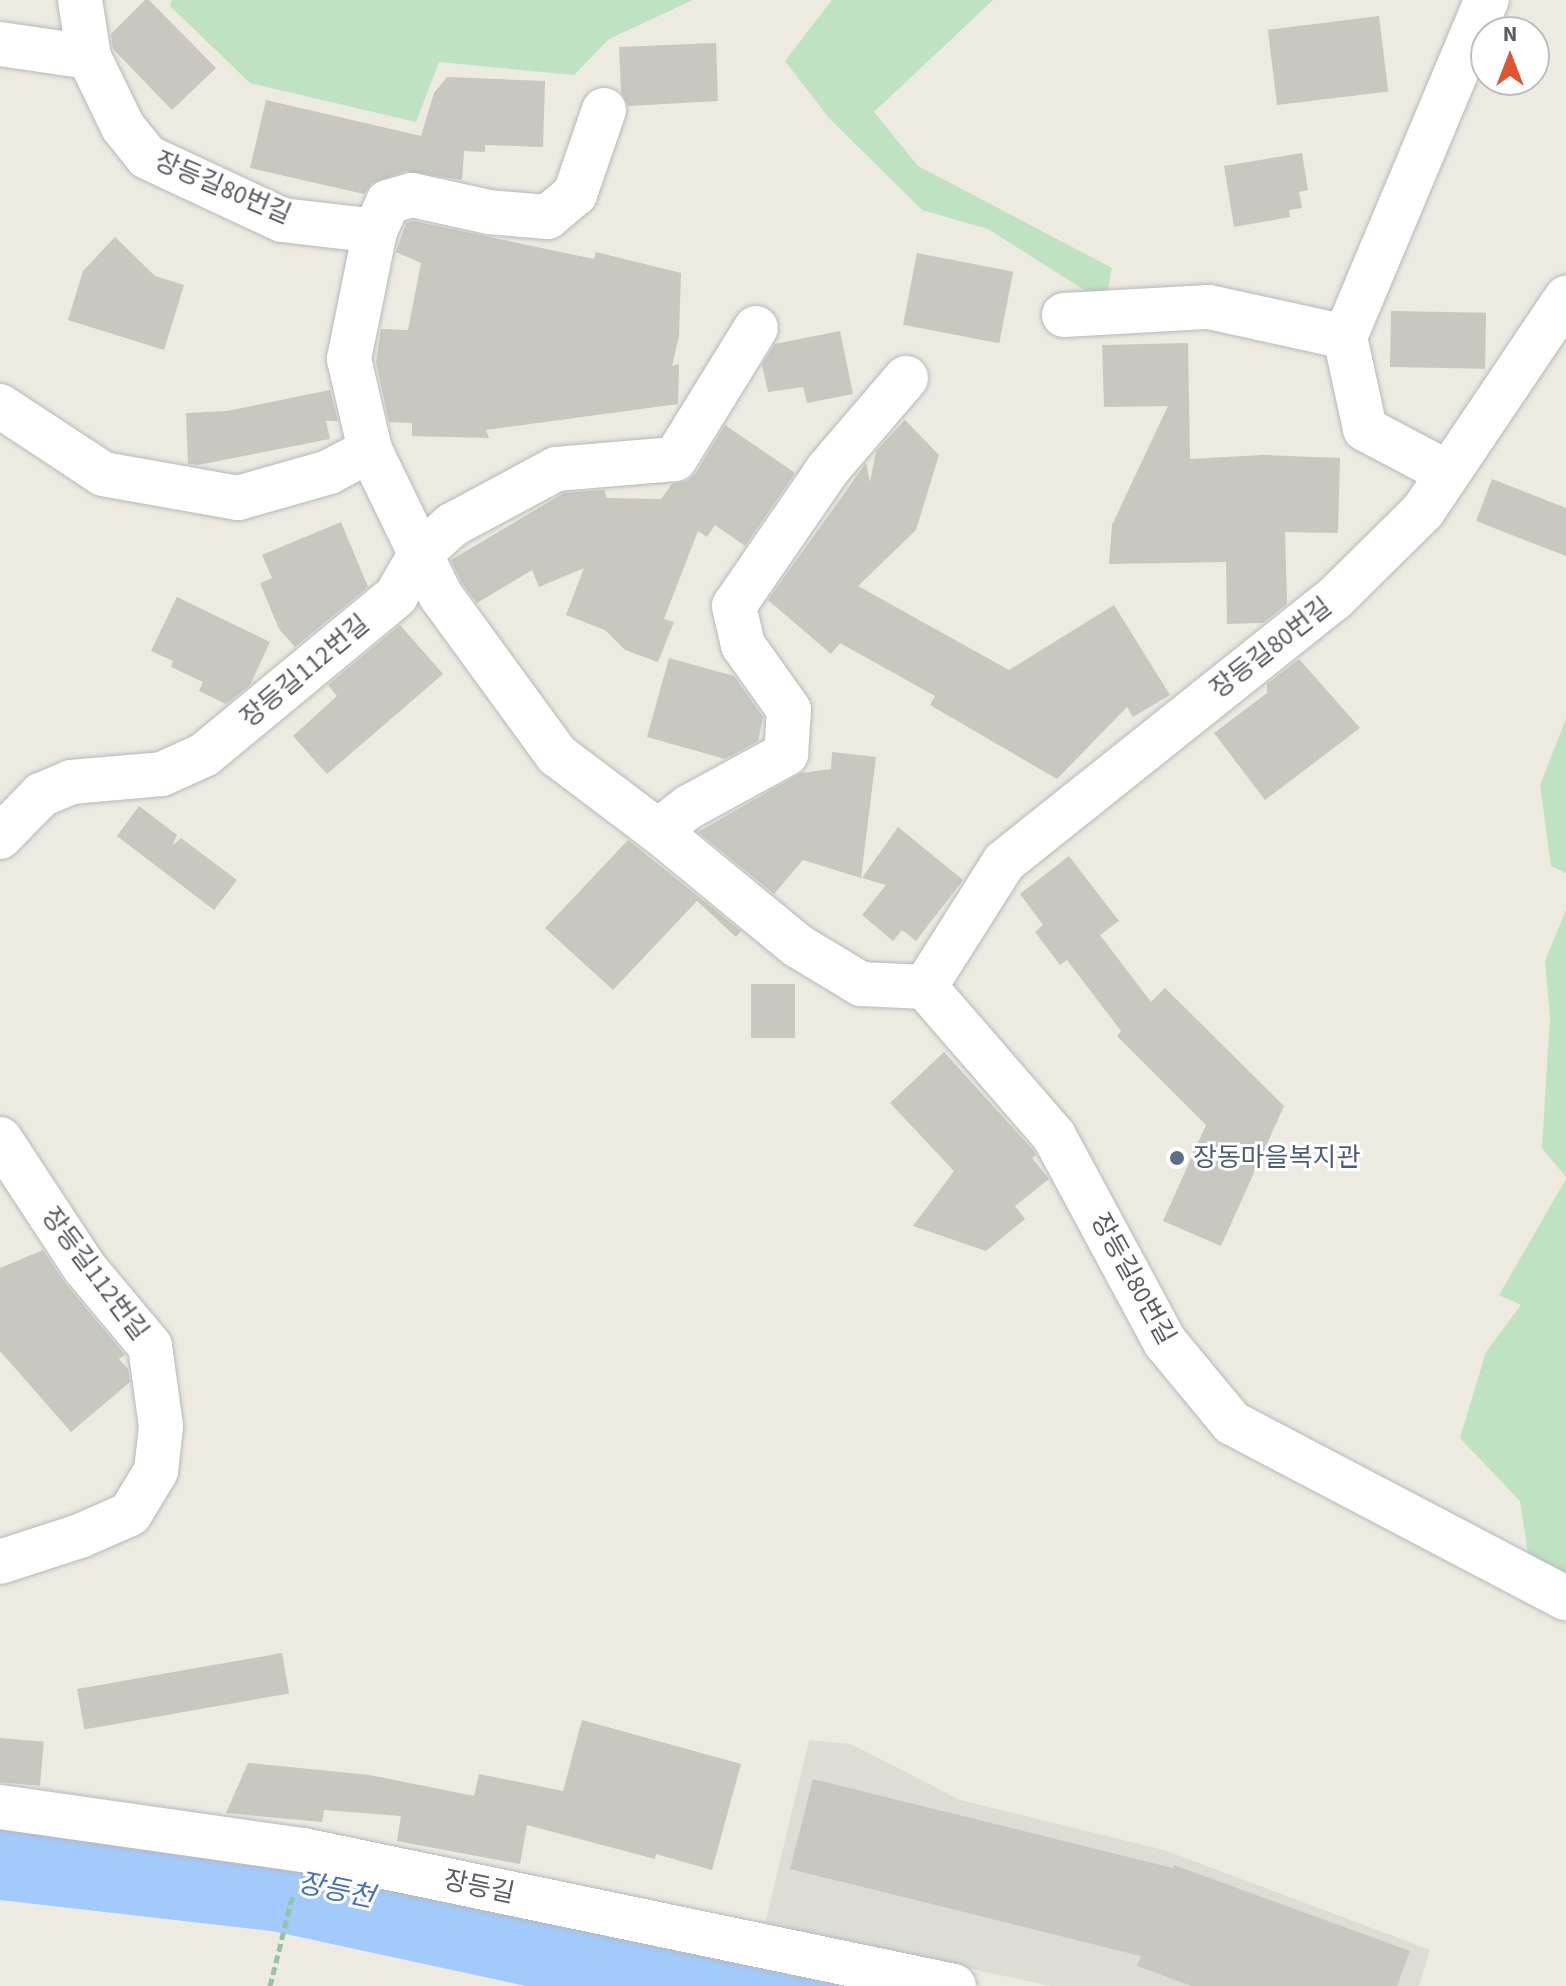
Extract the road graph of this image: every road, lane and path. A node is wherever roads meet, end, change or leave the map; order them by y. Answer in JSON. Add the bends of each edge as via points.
{"nodes":[{"id":1,"x":80,"y":0,"type":"edge"},
{"id":2,"x":1487,"y":0,"type":"edge"},
{"id":3,"x":0,"y":44,"type":"edge"},
{"id":4,"x":89,"y":57,"type":"junction"},
{"id":5,"x":604,"y":110,"type":"dead end"},
{"id":6,"x":375,"y":231,"type":"junction"},
{"id":7,"x":1566,"y":298,"type":"edge"},
{"id":8,"x":1064,"y":315,"type":"dead end"},
{"id":9,"x":756,"y":328,"type":"dead end"},
{"id":10,"x":1345,"y":337,"type":"junction"},
{"id":11,"x":906,"y":378,"type":"dead end"},
{"id":12,"x":0,"y":406,"type":"edge"},
{"id":13,"x":370,"y":450,"type":"junction"},
{"id":14,"x":1448,"y":473,"type":"junction"},
{"id":15,"x":421,"y":553,"type":"junction"},
{"id":16,"x":658,"y":831,"type":"junction"},
{"id":17,"x":0,"y":837,"type":"edge"},
{"id":18,"x":925,"y":987,"type":"junction"},
{"id":19,"x":0,"y":1139,"type":"edge"},
{"id":20,"x":0,"y":1562,"type":"edge"},
{"id":21,"x":1566,"y":1598,"type":"edge"},
{"id":22,"x":0,"y":1807,"type":"edge"},
{"id":23,"x":296,"y":1879,"type":"dead end"},
{"id":24,"x":270,"y":1986,"type":"edge"},
{"id":25,"x":954,"y":1986,"type":"edge"}],
"edges":[{"from":1,"to":4,"type":"street","name":"장등길80번길"},
{"from":2,"to":10,"type":"street"},
{"from":3,"to":4,"type":"street"},
{"from":4,"to":6,"type":"street","name":"장등길80번길","via":[[123,127],[147,157],[282,220]]},
{"from":5,"to":6,"type":"street","via":[[575,194],[548,217],[489,212],[412,195],[388,202]]},
{"from":6,"to":13,"type":"street","via":[[349,359]]},
{"from":7,"to":14,"type":"street","name":"장등길80번길"},
{"from":8,"to":10,"type":"street","via":[[1209,307]]},
{"from":9,"to":15,"type":"street","via":[[675,459],[556,469],[452,525]]},
{"from":10,"to":14,"type":"street","via":[[1365,429]]},
{"from":11,"to":16,"type":"street","via":[[828,469],[734,606],[743,645],[789,710],[786,754],[689,807]]},
{"from":12,"to":13,"type":"street","via":[[103,474],[238,498],[329,472]]},
{"from":13,"to":15,"type":"street"},
{"from":14,"to":18,"type":"street","name":"장등길80번길","via":[[1423,511],[1334,599],[1004,862]]},
{"from":15,"to":16,"type":"street","via":[[441,596],[557,755]]},
{"from":15,"to":17,"type":"street","name":"장등길112번길","via":[[396,596],[204,755],[162,774],[71,782],[51,790]]},
{"from":16,"to":18,"type":"street","via":[[798,946],[861,984]]},
{"from":18,"to":21,"type":"street","name":"장등길80번길","via":[[1054,1136],[1165,1342],[1232,1423]]},
{"from":19,"to":20,"type":"street","name":"장등길112번길","via":[[84,1267],[150,1346],[161,1426],[156,1471],[130,1514]]},
{"from":22,"to":25,"type":"street","name":"장등길","via":[[303,1850]]},
{"from":23,"to":24,"type":"path"}]}
